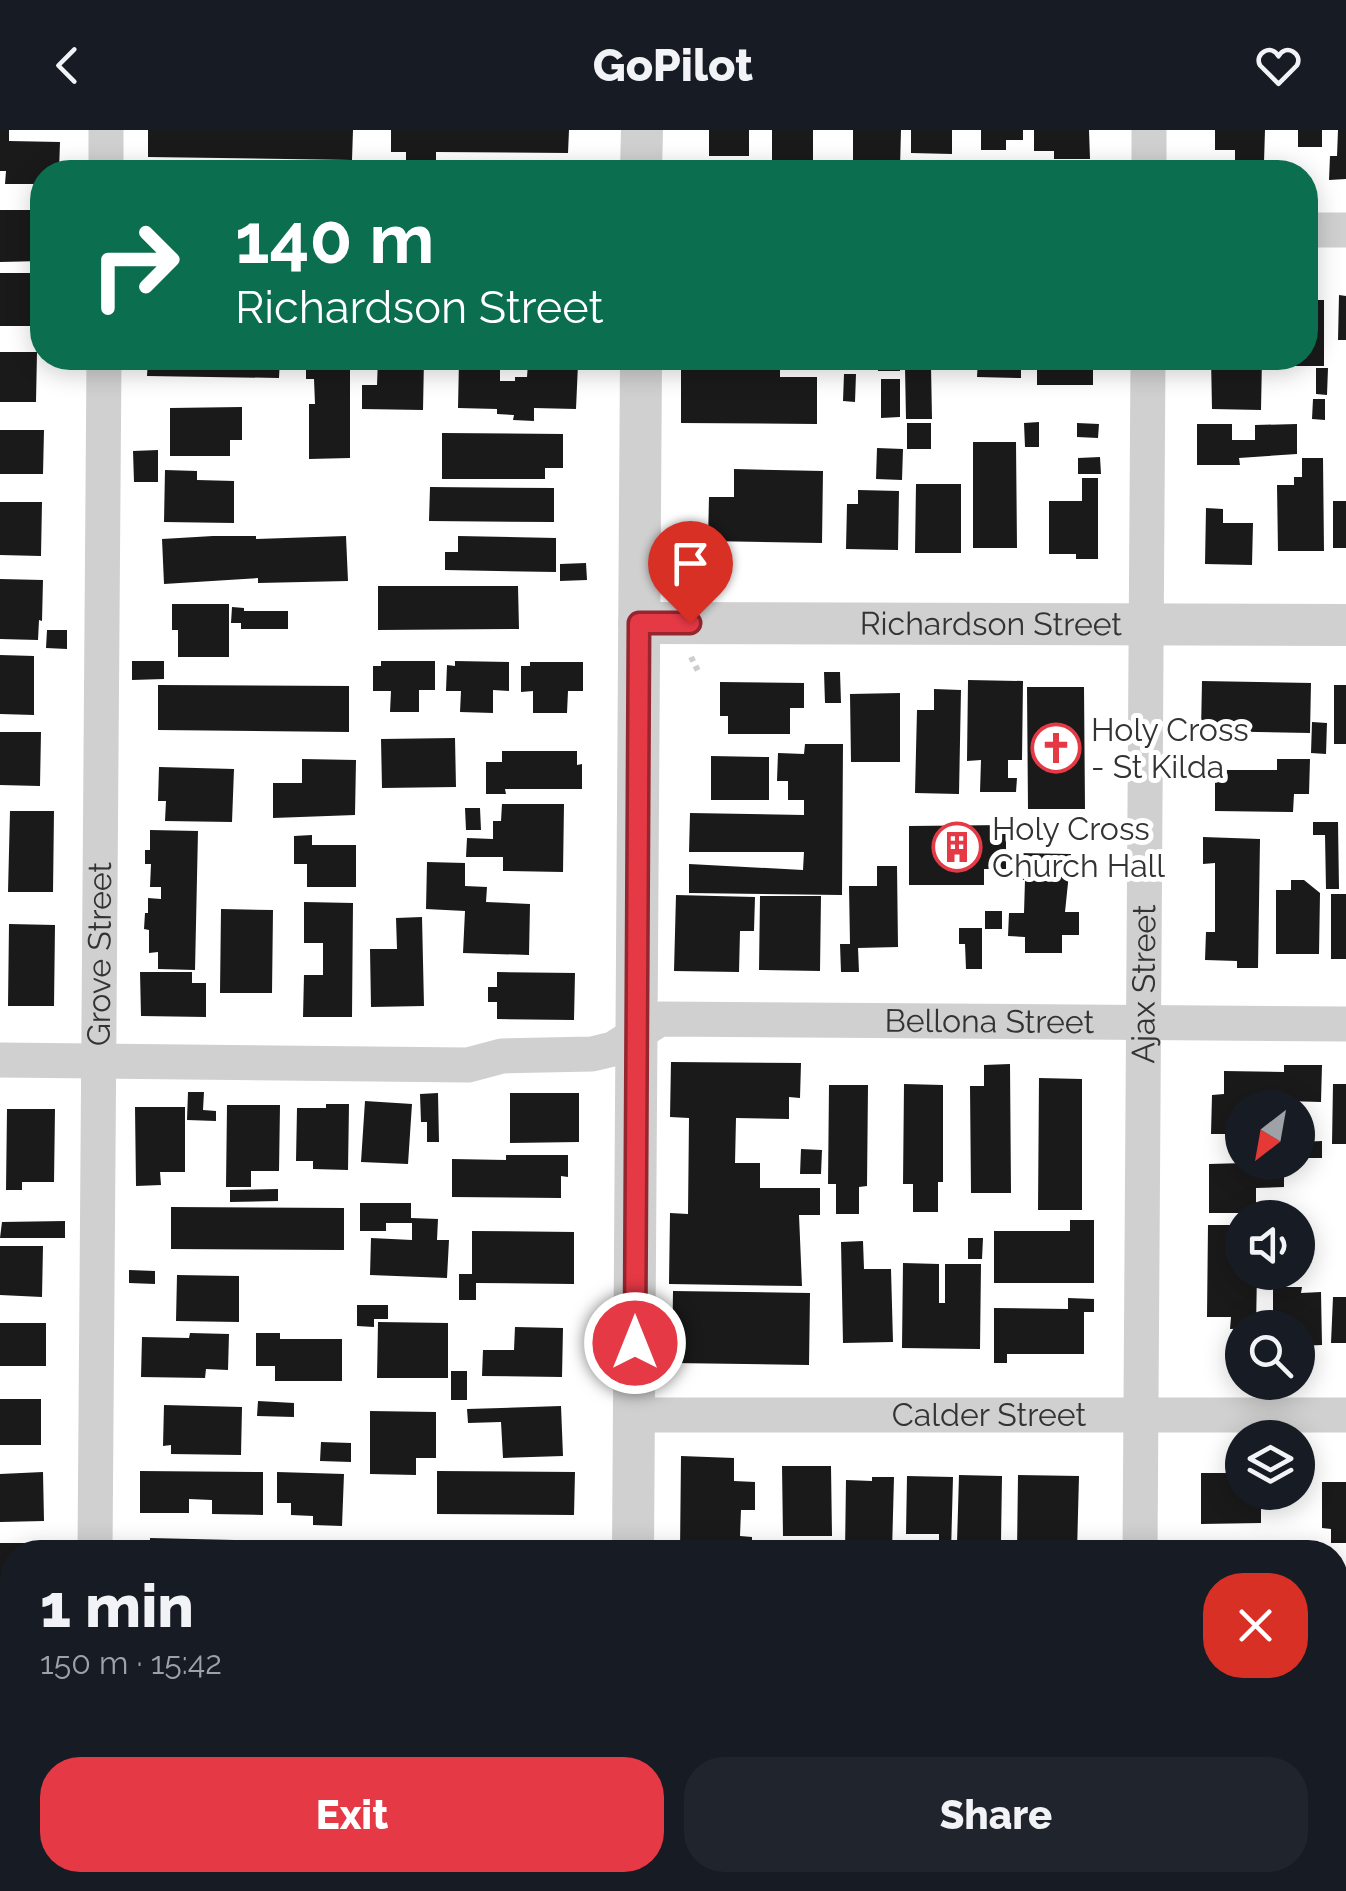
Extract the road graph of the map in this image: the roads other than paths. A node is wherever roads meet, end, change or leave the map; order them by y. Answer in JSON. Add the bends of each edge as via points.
{"nodes":[{"id":1,"x":106,"y":130,"type":"edge"},
{"id":2,"x":642,"y":130,"type":"edge"},
{"id":3,"x":1150,"y":130,"type":"edge"},
{"id":4,"x":106,"y":160,"type":"edge"},
{"id":5,"x":641,"y":160,"type":"edge"},
{"id":6,"x":1149,"y":160,"type":"edge"},
{"id":7,"x":1318,"y":230,"type":"edge"},
{"id":8,"x":1346,"y":230,"type":"edge"},
{"id":9,"x":104,"y":370,"type":"edge"},
{"id":10,"x":641,"y":370,"type":"edge"},
{"id":11,"x":1148,"y":370,"type":"edge"},
{"id":12,"x":639,"y":623,"type":"junction"},
{"id":13,"x":1146,"y":624,"type":"junction"},
{"id":14,"x":1346,"y":625,"type":"edge"},
{"id":15,"x":1143,"y":1022,"type":"junction"},
{"id":16,"x":1346,"y":1024,"type":"edge"},
{"id":17,"x":637,"y":1034,"type":"junction"},
{"id":18,"x":0,"y":1060,"type":"edge"},
{"id":19,"x":98,"y":1061,"type":"junction"},
{"id":20,"x":634,"y":1415,"type":"junction"},
{"id":21,"x":1141,"y":1415,"type":"junction"},
{"id":22,"x":1346,"y":1415,"type":"edge"},
{"id":23,"x":95,"y":1540,"type":"edge"},
{"id":24,"x":633,"y":1540,"type":"edge"},
{"id":25,"x":1140,"y":1540,"type":"edge"}],
"edges":[{"from":1,"to":4,"type":"street"},
{"from":2,"to":5,"type":"street"},
{"from":3,"to":6,"type":"street"},
{"from":7,"to":8,"type":"street"},
{"from":9,"to":19,"type":"street","name":"Grove Street"},
{"from":10,"to":12,"type":"street"},
{"from":11,"to":13,"type":"street","name":"Ajax Street"},
{"from":12,"to":13,"type":"street","name":"Richardson Street"},
{"from":12,"to":17,"type":"street"},
{"from":13,"to":14,"type":"street","name":"Richardson Street"},
{"from":13,"to":15,"type":"street","name":"Ajax Street"},
{"from":15,"to":16,"type":"street","name":"Bellona Street"},
{"from":15,"to":17,"type":"street","name":"Bellona Street","via":[[660,1020]]},
{"from":15,"to":21,"type":"street","name":"Ajax Street"},
{"from":17,"to":19,"type":"street","name":"Bellona Street","via":[[592,1054],[502,1056],[468,1064]]},
{"from":17,"to":20,"type":"street"},
{"from":18,"to":19,"type":"street","name":"Bellona Street"},
{"from":19,"to":23,"type":"street","name":"Grove Street"},
{"from":20,"to":21,"type":"street","name":"Calder Street"},
{"from":20,"to":24,"type":"street"},
{"from":21,"to":22,"type":"street","name":"Calder Street"},
{"from":21,"to":25,"type":"street","name":"Ajax Street"}]}
